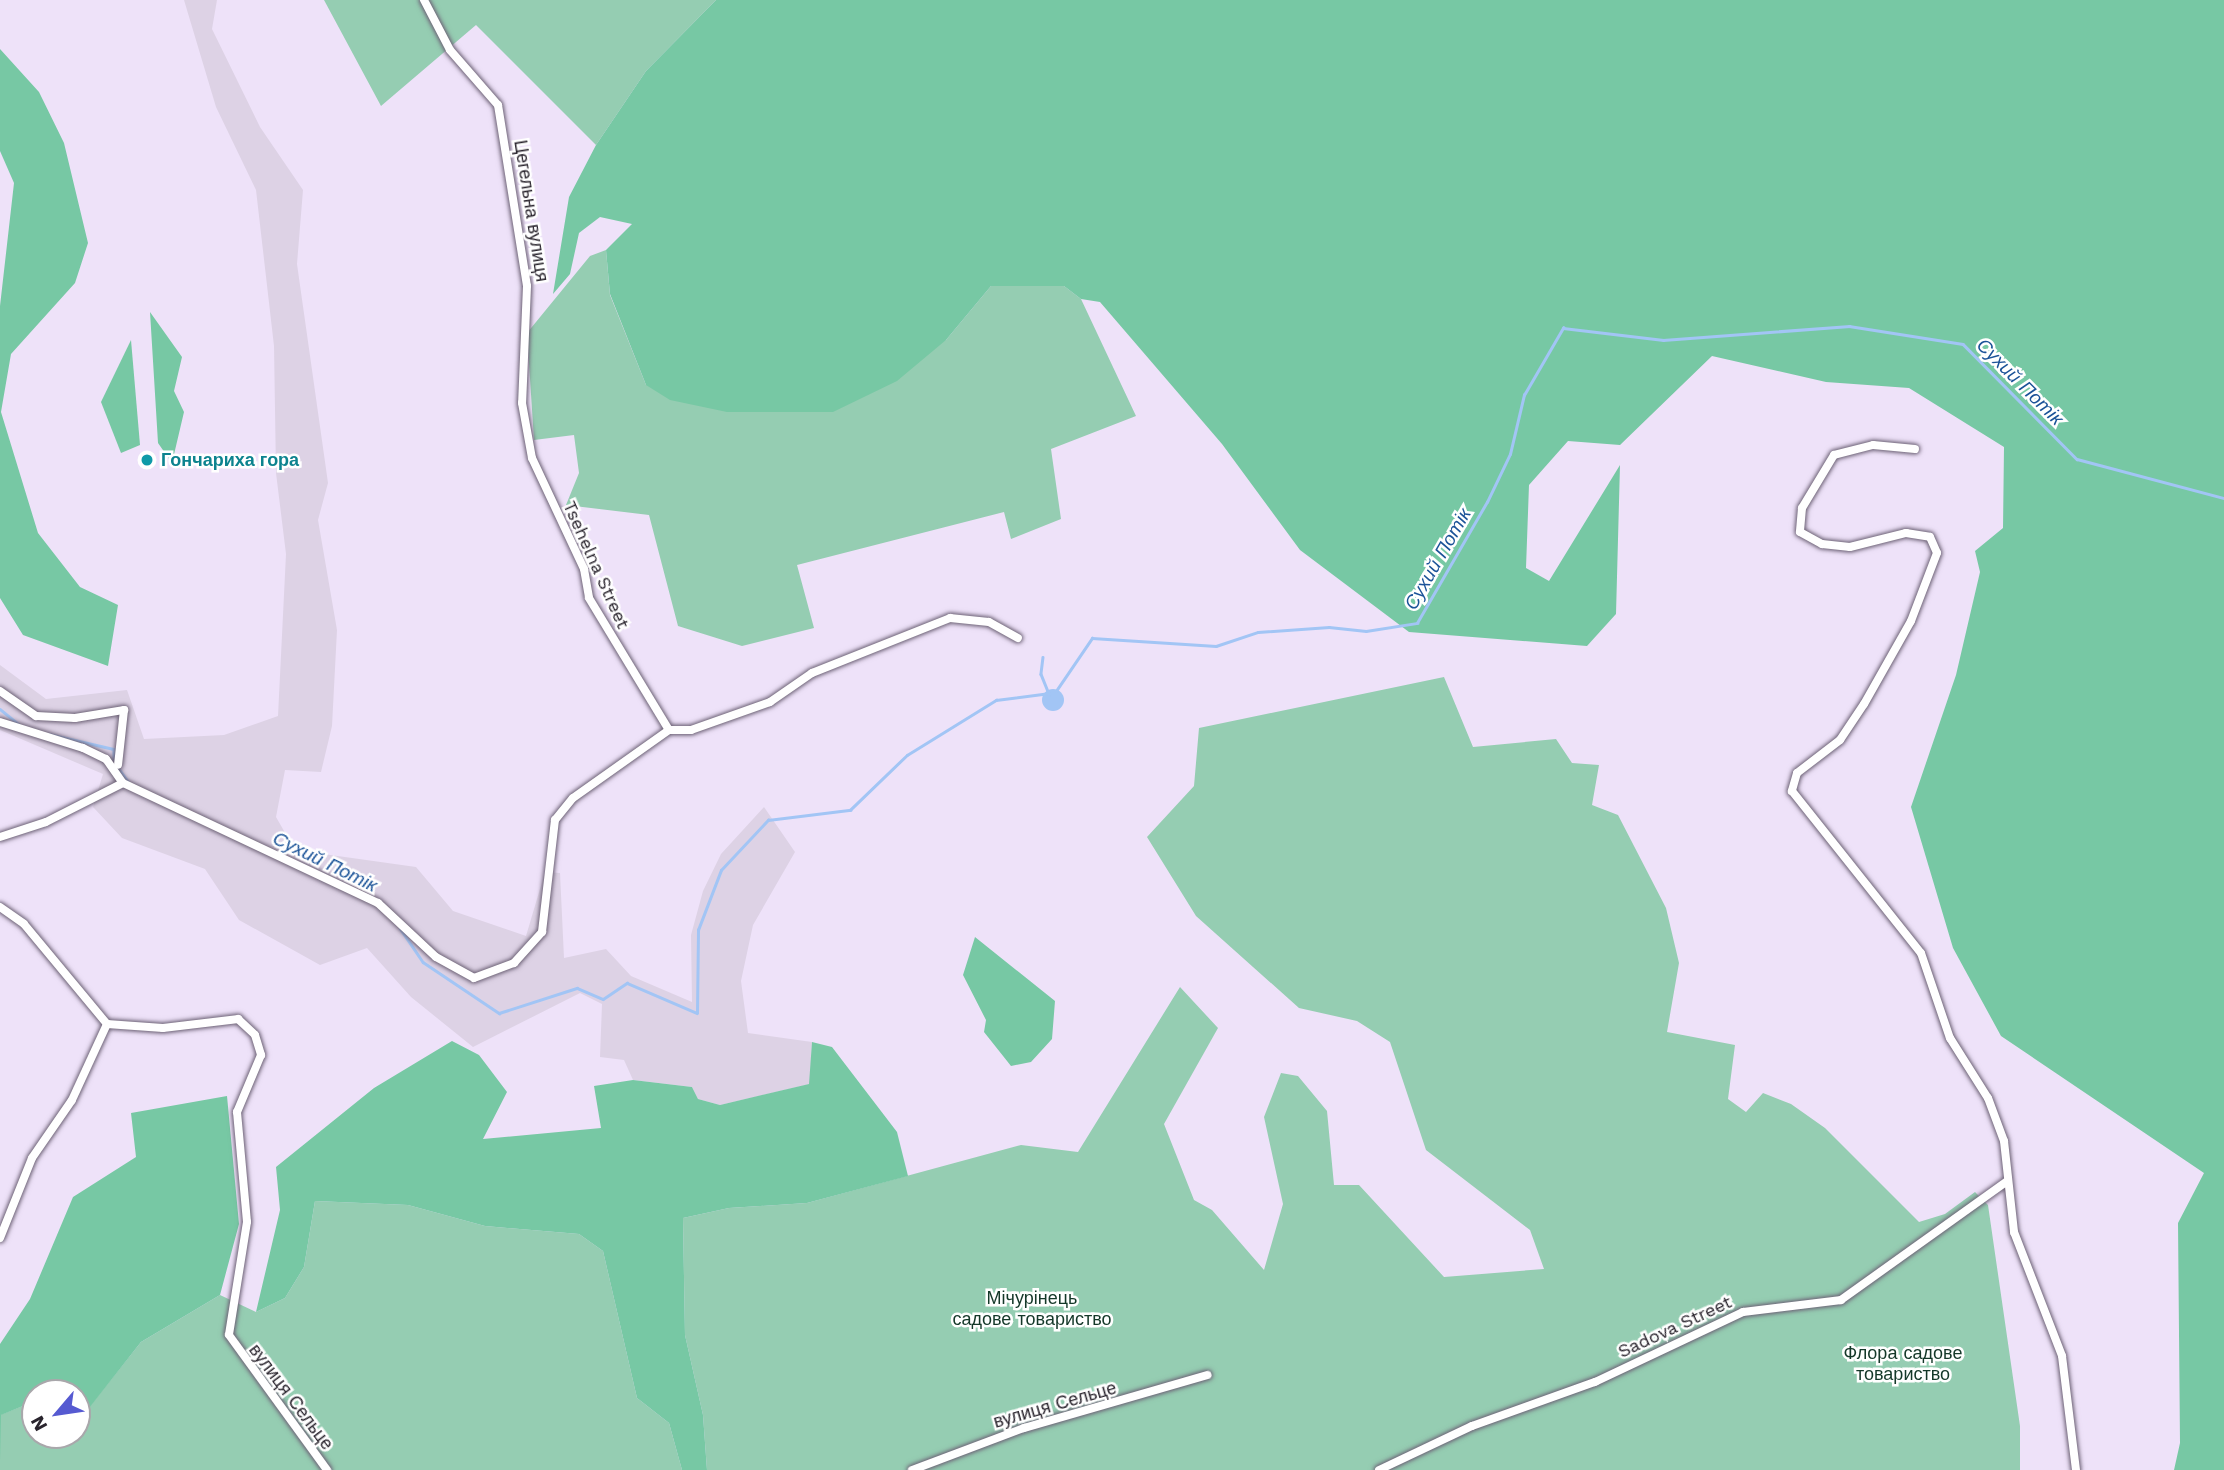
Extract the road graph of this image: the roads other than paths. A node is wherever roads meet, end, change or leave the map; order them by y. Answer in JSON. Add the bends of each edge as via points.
{"nodes":[{"id":1,"x":424,"y":0,"type":"edge"},
{"id":2,"x":1915,"y":449,"type":"dead end"},
{"id":3,"x":1018,"y":638,"type":"dead end"},
{"id":4,"x":0,"y":691,"type":"edge"},
{"id":5,"x":0,"y":722,"type":"edge"},
{"id":6,"x":669,"y":730,"type":"junction"},
{"id":7,"x":118,"y":765,"type":"dead end"},
{"id":8,"x":122,"y":783,"type":"junction"},
{"id":9,"x":0,"y":837,"type":"edge"},
{"id":10,"x":0,"y":907,"type":"edge"},
{"id":11,"x":107,"y":1024,"type":"junction"},
{"id":12,"x":2007,"y":1181,"type":"junction"},
{"id":13,"x":0,"y":1238,"type":"edge"},
{"id":14,"x":1208,"y":1375,"type":"dead end"},
{"id":15,"x":327,"y":1470,"type":"edge"},
{"id":16,"x":912,"y":1470,"type":"edge"},
{"id":17,"x":1379,"y":1470,"type":"edge"},
{"id":18,"x":2076,"y":1470,"type":"edge"}],
"edges":[{"from":1,"to":6,"type":"street","name":"Tsehelna Street","via":[[450,50],[498,104],[527,286],[522,403],[532,458],[584,569],[589,598]]},
{"from":2,"to":12,"type":"street","via":[[1873,445],[1834,455],[1802,508],[1800,532],[1822,544],[1850,547],[1906,533],[1930,537],[1937,553],[1911,621],[1864,704],[1840,740],[1797,772],[1792,790],[1921,953],[1950,1038],[1992,1109],[2004,1141]]},
{"from":3,"to":6,"type":"street","via":[[989,622],[950,618],[812,673],[770,702],[691,730]]},
{"from":4,"to":7,"type":"street","via":[[37,716],[75,719],[124,710]]},
{"from":5,"to":8,"type":"street","via":[[106,759]]},
{"from":6,"to":8,"type":"street","via":[[573,797],[555,820],[541,932],[514,963],[474,978],[436,957],[378,903]]},
{"from":8,"to":9,"type":"street","via":[[46,822]]},
{"from":10,"to":11,"type":"street","via":[[24,924]]},
{"from":11,"to":13,"type":"street","via":[[72,1100],[32,1158]]},
{"from":11,"to":15,"type":"street","name":"вулиця Сельце","via":[[163,1028],[238,1019],[255,1035],[261,1055],[237,1112],[247,1222],[229,1335]]},
{"from":12,"to":17,"type":"street","name":"Sadova Street","via":[[1841,1300],[1743,1312],[1595,1382],[1472,1426]]},
{"from":12,"to":18,"type":"street","via":[[2014,1232],[2062,1356]]},
{"from":14,"to":16,"type":"street","name":"вулиця Сельце","via":[[1024,1428]]}]}
